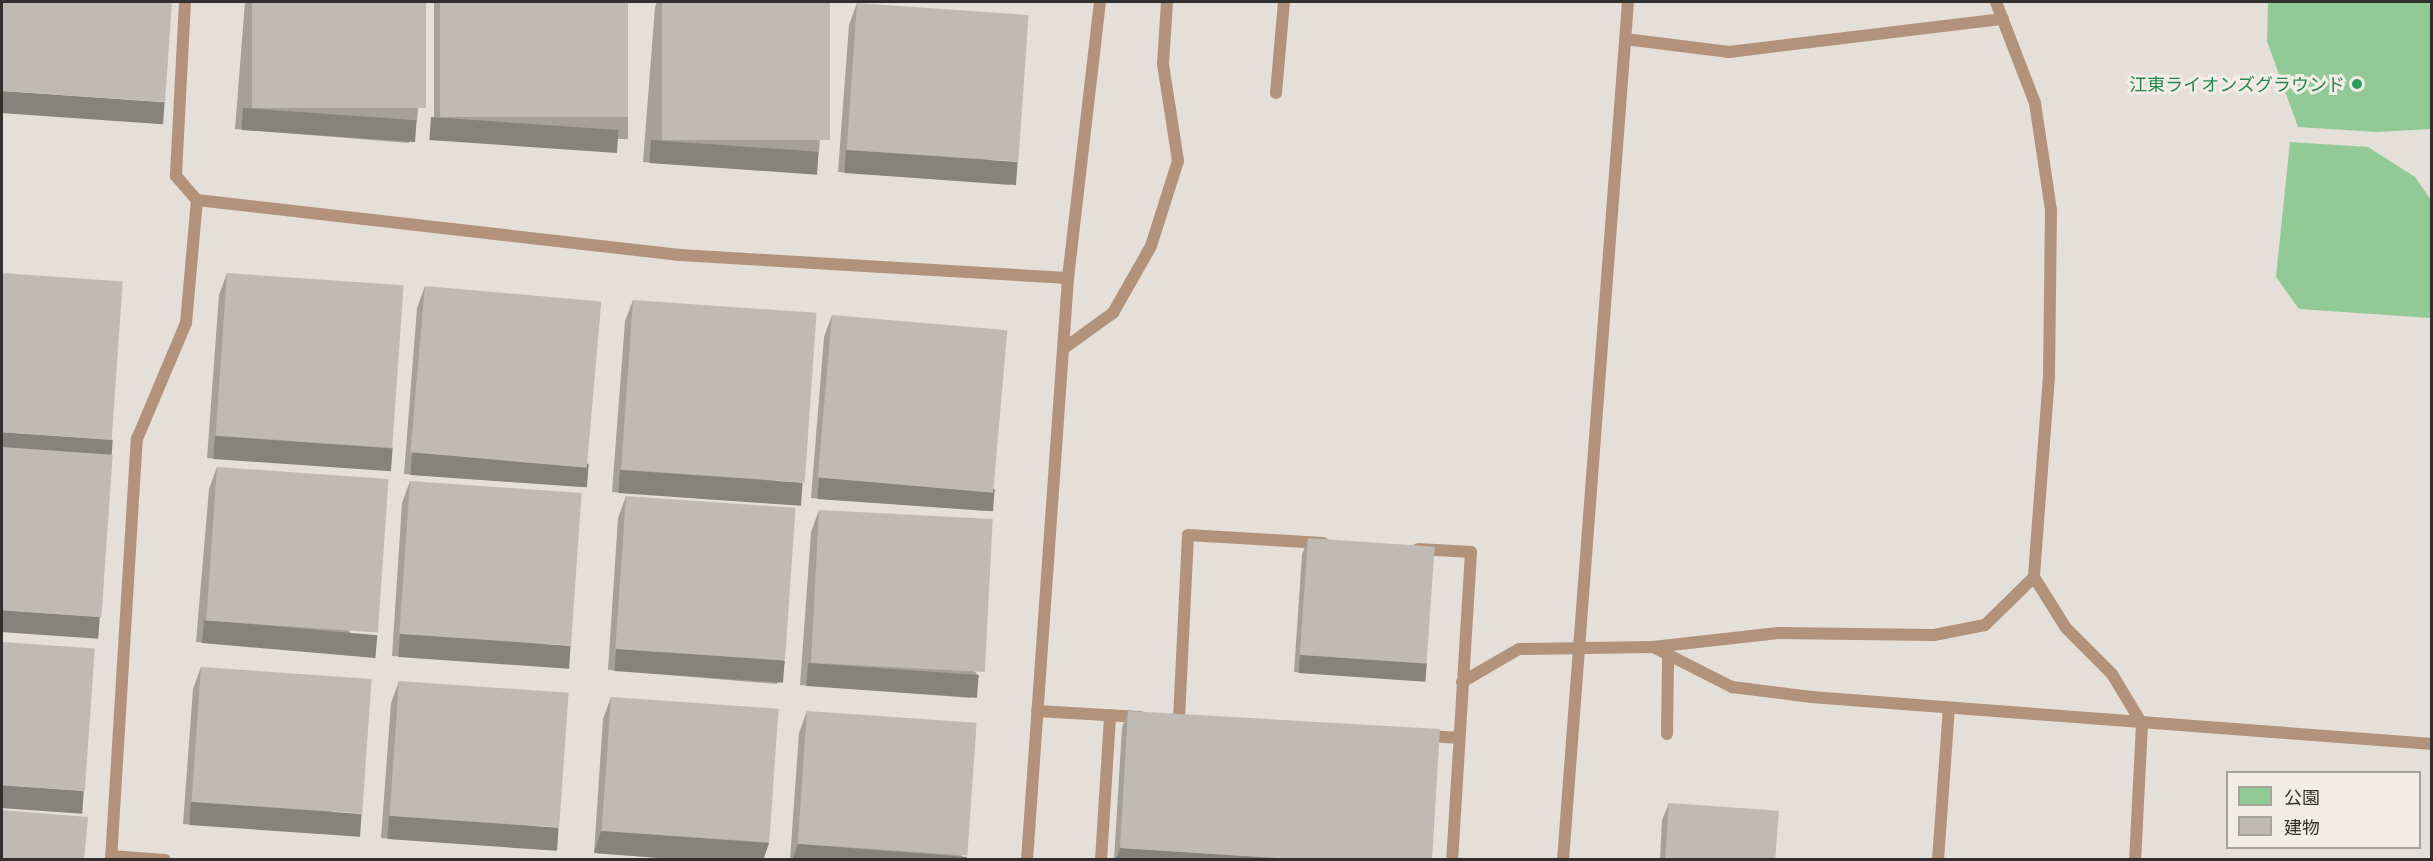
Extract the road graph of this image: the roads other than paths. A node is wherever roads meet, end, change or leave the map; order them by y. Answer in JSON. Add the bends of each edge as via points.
{"nodes":[{"id":1,"x":185,"y":2,"type":"edge"},
{"id":2,"x":1100,"y":2,"type":"edge"},
{"id":3,"x":1167,"y":2,"type":"edge"},
{"id":4,"x":1284,"y":2,"type":"edge"},
{"id":5,"x":1628,"y":2,"type":"edge"},
{"id":6,"x":1996,"y":2,"type":"edge"},
{"id":7,"x":2003,"y":19,"type":"junction"},
{"id":8,"x":1626,"y":39,"type":"junction"},
{"id":9,"x":1276,"y":93,"type":"dead end"},
{"id":10,"x":197,"y":200,"type":"junction"},
{"id":11,"x":1068,"y":278,"type":"junction"},
{"id":12,"x":1063,"y":349,"type":"junction"},
{"id":13,"x":1341,"y":544,"type":"edge"},
{"id":14,"x":1400,"y":548,"type":"edge"},
{"id":15,"x":2034,"y":577,"type":"junction"},
{"id":16,"x":1653,"y":647,"type":"junction"},
{"id":17,"x":1575,"y":649,"type":"junction"},
{"id":18,"x":1668,"y":658,"type":"junction"},
{"id":19,"x":1462,"y":682,"type":"junction"},
{"id":20,"x":1949,"y":708,"type":"junction"},
{"id":21,"x":1037,"y":711,"type":"junction"},
{"id":22,"x":1110,"y":715,"type":"junction"},
{"id":23,"x":2142,"y":724,"type":"junction"},
{"id":24,"x":1667,"y":734,"type":"dead end"},
{"id":25,"x":1412,"y":735,"type":"edge"},
{"id":26,"x":1459,"y":738,"type":"junction"},
{"id":27,"x":2432,"y":744,"type":"edge"},
{"id":28,"x":111,"y":857,"type":"edge"},
{"id":29,"x":165,"y":860,"type":"edge"},
{"id":30,"x":1026,"y":860,"type":"edge"},
{"id":31,"x":1101,"y":860,"type":"edge"},
{"id":32,"x":1452,"y":860,"type":"edge"},
{"id":33,"x":1563,"y":860,"type":"edge"},
{"id":34,"x":1938,"y":860,"type":"edge"},
{"id":35,"x":2135,"y":860,"type":"edge"}],
"edges":[{"from":1,"to":10,"type":"lane","via":[[176,176]]},
{"from":2,"to":11,"type":"lane"},
{"from":3,"to":12,"type":"lane","via":[[1163,64],[1178,161],[1151,246],[1113,313]]},
{"from":4,"to":9,"type":"lane"},
{"from":5,"to":8,"type":"lane"},
{"from":6,"to":7,"type":"lane"},
{"from":7,"to":8,"type":"lane","via":[[1729,52]]},
{"from":7,"to":15,"type":"lane","via":[[2035,103],[2051,210],[2049,376]]},
{"from":8,"to":17,"type":"lane","via":[[1586,605]]},
{"from":10,"to":11,"type":"lane","via":[[680,255]]},
{"from":10,"to":28,"type":"lane","via":[[186,323],[137,439]]},
{"from":11,"to":12,"type":"lane"},
{"from":12,"to":21,"type":"lane"},
{"from":13,"to":22,"type":"lane","via":[[1188,535],[1173,719]]},
{"from":14,"to":19,"type":"lane","via":[[1471,552]]},
{"from":15,"to":16,"type":"lane","via":[[1985,625],[1934,635],[1778,633]]},
{"from":15,"to":23,"type":"lane","via":[[2066,628],[2112,674]]},
{"from":16,"to":17,"type":"lane"},
{"from":16,"to":18,"type":"lane"},
{"from":17,"to":19,"type":"lane","via":[[1520,649]]},
{"from":17,"to":33,"type":"lane"},
{"from":18,"to":20,"type":"lane","via":[[1732,687]]},
{"from":18,"to":24,"type":"lane"},
{"from":19,"to":26,"type":"lane"},
{"from":20,"to":23,"type":"lane"},
{"from":20,"to":34,"type":"lane"},
{"from":21,"to":22,"type":"lane"},
{"from":21,"to":30,"type":"lane"},
{"from":22,"to":31,"type":"lane"},
{"from":23,"to":27,"type":"lane"},
{"from":23,"to":35,"type":"lane"},
{"from":25,"to":26,"type":"lane"},
{"from":26,"to":32,"type":"lane"},
{"from":28,"to":29,"type":"lane"}]}
